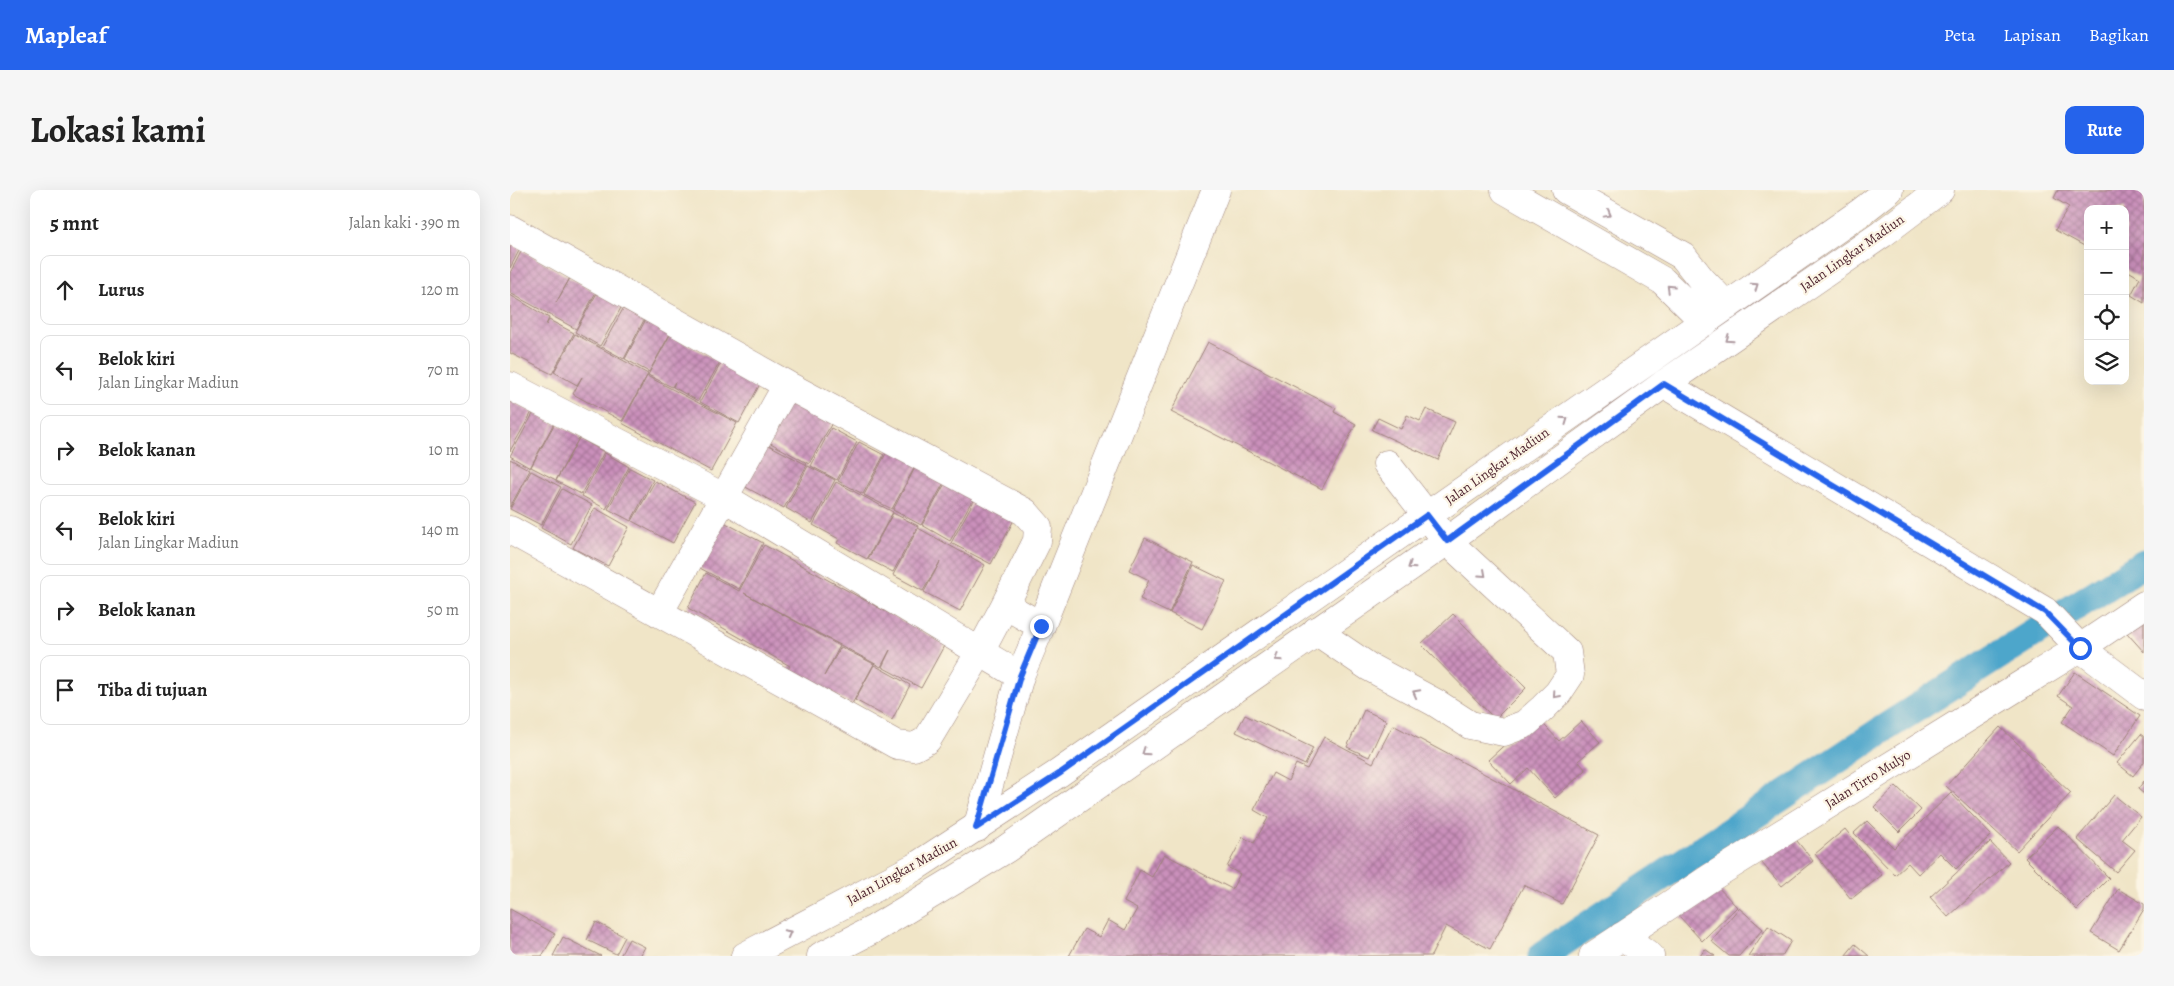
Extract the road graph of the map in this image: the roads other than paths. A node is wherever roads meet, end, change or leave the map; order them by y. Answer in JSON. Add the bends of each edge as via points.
{"nodes":[{"id":1,"x":1216,"y":190,"type":"edge"},
{"id":2,"x":1505,"y":190,"type":"edge"},
{"id":3,"x":1566,"y":190,"type":"edge"},
{"id":4,"x":1889,"y":190,"type":"edge"},
{"id":5,"x":1940,"y":190,"type":"edge"},
{"id":6,"x":510,"y":229,"type":"edge"},
{"id":7,"x":1727,"y":306,"type":"junction"},
{"id":8,"x":1705,"y":322,"type":"junction"},
{"id":9,"x":1664,"y":384,"type":"junction"},
{"id":10,"x":787,"y":385,"type":"junction"},
{"id":11,"x":510,"y":386,"type":"edge"},
{"id":12,"x":1387,"y":464,"type":"dead end"},
{"id":13,"x":725,"y":498,"type":"junction"},
{"id":14,"x":1427,"y":515,"type":"junction"},
{"id":15,"x":510,"y":530,"type":"edge"},
{"id":16,"x":1447,"y":541,"type":"junction"},
{"id":17,"x":1005,"y":605,"type":"junction"},
{"id":18,"x":2144,"y":605,"type":"edge"},
{"id":19,"x":659,"y":612,"type":"junction"},
{"id":20,"x":1041,"y":626,"type":"junction"},
{"id":21,"x":1316,"y":631,"type":"junction"},
{"id":22,"x":2077,"y":645,"type":"junction"},
{"id":23,"x":980,"y":652,"type":"junction"},
{"id":24,"x":1020,"y":676,"type":"junction"},
{"id":25,"x":2144,"y":696,"type":"edge"},
{"id":26,"x":976,"y":828,"type":"junction"},
{"id":27,"x":1622,"y":936,"type":"junction"},
{"id":28,"x":745,"y":956,"type":"edge"},
{"id":29,"x":821,"y":956,"type":"edge"},
{"id":30,"x":1593,"y":956,"type":"edge"},
{"id":31,"x":1650,"y":956,"type":"edge"}],
"edges":[{"from":1,"to":20,"type":"street"},
{"from":8,"to":2,"type":"street","one_way":true,"via":[[1663,282]]},
{"from":3,"to":7,"type":"street","one_way":true,"via":[[1683,256]]},
{"from":7,"to":4,"type":"street","name":"Jalan Lingkar Madiun","one_way":true},
{"from":5,"to":9,"type":"street","name":"Jalan Lingkar Madiun","one_way":true,"via":[[1882,234]]},
{"from":6,"to":10,"type":"street"},
{"from":7,"to":8,"type":"street","name":"Jalan Lingkar Madiun"},
{"from":14,"to":8,"type":"street","name":"Jalan Lingkar Madiun","one_way":true},
{"from":9,"to":16,"type":"street","name":"Jalan Lingkar Madiun"},
{"from":9,"to":22,"type":"street","via":[[2045,612]]},
{"from":10,"to":13,"type":"street"},
{"from":10,"to":17,"type":"street","via":[[1032,517],[1038,527],[1037,540]]},
{"from":11,"to":13,"type":"street"},
{"from":12,"to":14,"type":"street"},
{"from":13,"to":19,"type":"street"},
{"from":13,"to":23,"type":"street"},
{"from":14,"to":16,"type":"street"},
{"from":14,"to":26,"type":"street","name":"Jalan Lingkar Madiun","via":[[1059,774]]},
{"from":15,"to":19,"type":"street"},
{"from":16,"to":21,"type":"street","name":"Jalan Lingkar Madiun","one_way":true},
{"from":16,"to":21,"type":"street","one_way":true,"via":[[1567,652],[1570,675],[1558,694],[1525,724],[1504,732],[1470,725],[1370,667]]},
{"from":17,"to":20,"type":"street"},
{"from":17,"to":23,"type":"street"},
{"from":18,"to":22,"type":"street","name":"Jalan Tirto Mulyo"},
{"from":19,"to":23,"type":"street","via":[[897,745],[914,747],[927,740]]},
{"from":20,"to":24,"type":"street"},
{"from":21,"to":29,"type":"street","name":"Jalan Lingkar Madiun","one_way":true,"via":[[1006,849],[874,929]]},
{"from":22,"to":25,"type":"street"},
{"from":22,"to":27,"type":"street","name":"Jalan Tirto Mulyo"},
{"from":23,"to":24,"type":"street"},
{"from":24,"to":26,"type":"street"},
{"from":28,"to":26,"type":"street","name":"Jalan Lingkar Madiun","one_way":true,"via":[[915,867]]},
{"from":27,"to":30,"type":"street","name":"Jalan Tirto Mulyo"},
{"from":27,"to":31,"type":"street"}]}
